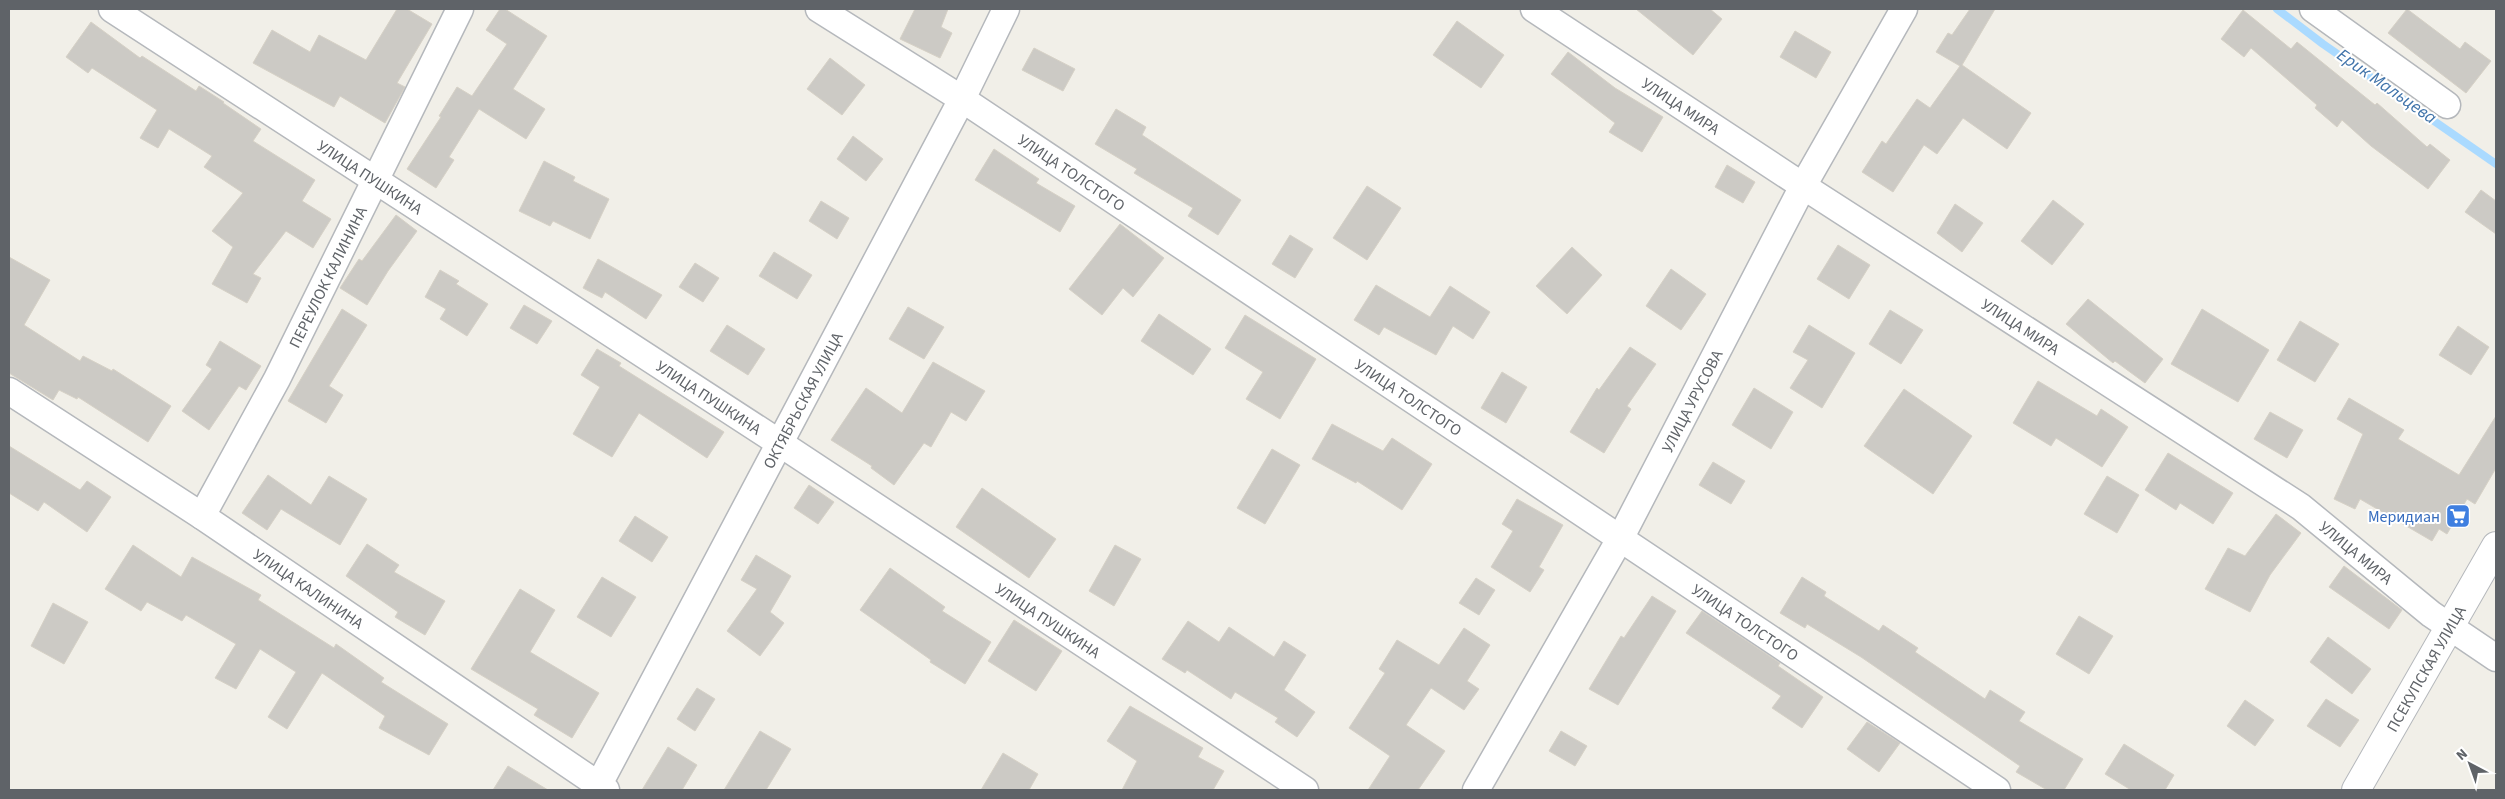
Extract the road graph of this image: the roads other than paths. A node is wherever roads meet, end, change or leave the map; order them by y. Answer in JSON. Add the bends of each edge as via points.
{"nodes":[{"id":1,"x":112,"y":9,"type":"edge"},
{"id":2,"x":460,"y":9,"type":"edge"},
{"id":3,"x":819,"y":9,"type":"edge"},
{"id":4,"x":1006,"y":9,"type":"edge"},
{"id":5,"x":1534,"y":9,"type":"edge"},
{"id":6,"x":1904,"y":9,"type":"edge"},
{"id":7,"x":2313,"y":9,"type":"edge"},
{"id":8,"x":962,"y":99,"type":"junction"},
{"id":9,"x":2447,"y":105,"type":"dead end"},
{"id":10,"x":376,"y":182,"type":"junction"},
{"id":11,"x":1803,"y":186,"type":"junction"},
{"id":12,"x":9,"y":391,"type":"edge"},
{"id":13,"x":778,"y":442,"type":"junction"},
{"id":14,"x":202,"y":516,"type":"junction"},
{"id":15,"x":1621,"y":537,"type":"junction"},
{"id":16,"x":2496,"y":546,"type":"edge"},
{"id":17,"x":2450,"y":627,"type":"junction"},
{"id":18,"x":2496,"y":658,"type":"edge"},
{"id":19,"x":601,"y":789,"type":"edge"},
{"id":20,"x":1305,"y":790,"type":"edge"},
{"id":21,"x":1476,"y":790,"type":"edge"},
{"id":22,"x":1997,"y":790,"type":"edge"},
{"id":23,"x":2356,"y":790,"type":"edge"}],
"edges":[{"from":1,"to":10,"type":"street","name":"УЛИЦА ПУШКИНА"},
{"from":2,"to":10,"type":"street","name":"ПЕРЕУЛОК КАЛИНИНА"},
{"from":3,"to":8,"type":"street","name":"УЛИЦА ТОЛСТОГО"},
{"from":4,"to":8,"type":"street","name":"ОКТЯБРЬСКАЯ УЛИЦА"},
{"from":5,"to":11,"type":"street","name":"УЛИЦА МИРА"},
{"from":6,"to":11,"type":"street","name":"УЛИЦА УРУСОВА"},
{"from":7,"to":9,"type":"street"},
{"from":8,"to":13,"type":"street","name":"ОКТЯБРЬСКАЯ УЛИЦА"},
{"from":8,"to":15,"type":"street","name":"УЛИЦА ТОЛСТОГО"},
{"from":10,"to":13,"type":"street","name":"УЛИЦА ПУШКИНА"},
{"from":10,"to":14,"type":"street","name":"ПЕРЕУЛОК КАЛИНИНА","via":[[278,379]]},
{"from":11,"to":15,"type":"street","name":"УЛИЦА УРУСОВА"},
{"from":11,"to":17,"type":"street","name":"УЛИЦА МИРА","via":[[2301,507]]},
{"from":12,"to":14,"type":"street","name":"УЛИЦА КАЛИНИНА"},
{"from":13,"to":19,"type":"street","name":"ОКТЯБРЬСКАЯ УЛИЦА"},
{"from":13,"to":20,"type":"street","name":"УЛИЦА ПУШКИНА"},
{"from":14,"to":19,"type":"street","name":"УЛИЦА КАЛИНИНА"},
{"from":15,"to":21,"type":"street","name":"УЛИЦА УРУСОВА"},
{"from":15,"to":22,"type":"street","name":"УЛИЦА ТОЛСТОГО"},
{"from":16,"to":17,"type":"street","name":"ПСЕКУПСКАЯ УЛИЦА"},
{"from":17,"to":18,"type":"street","name":"УЛИЦА МИРА"},
{"from":17,"to":23,"type":"street","name":"ПСЕКУПСКАЯ УЛИЦА"}]}
